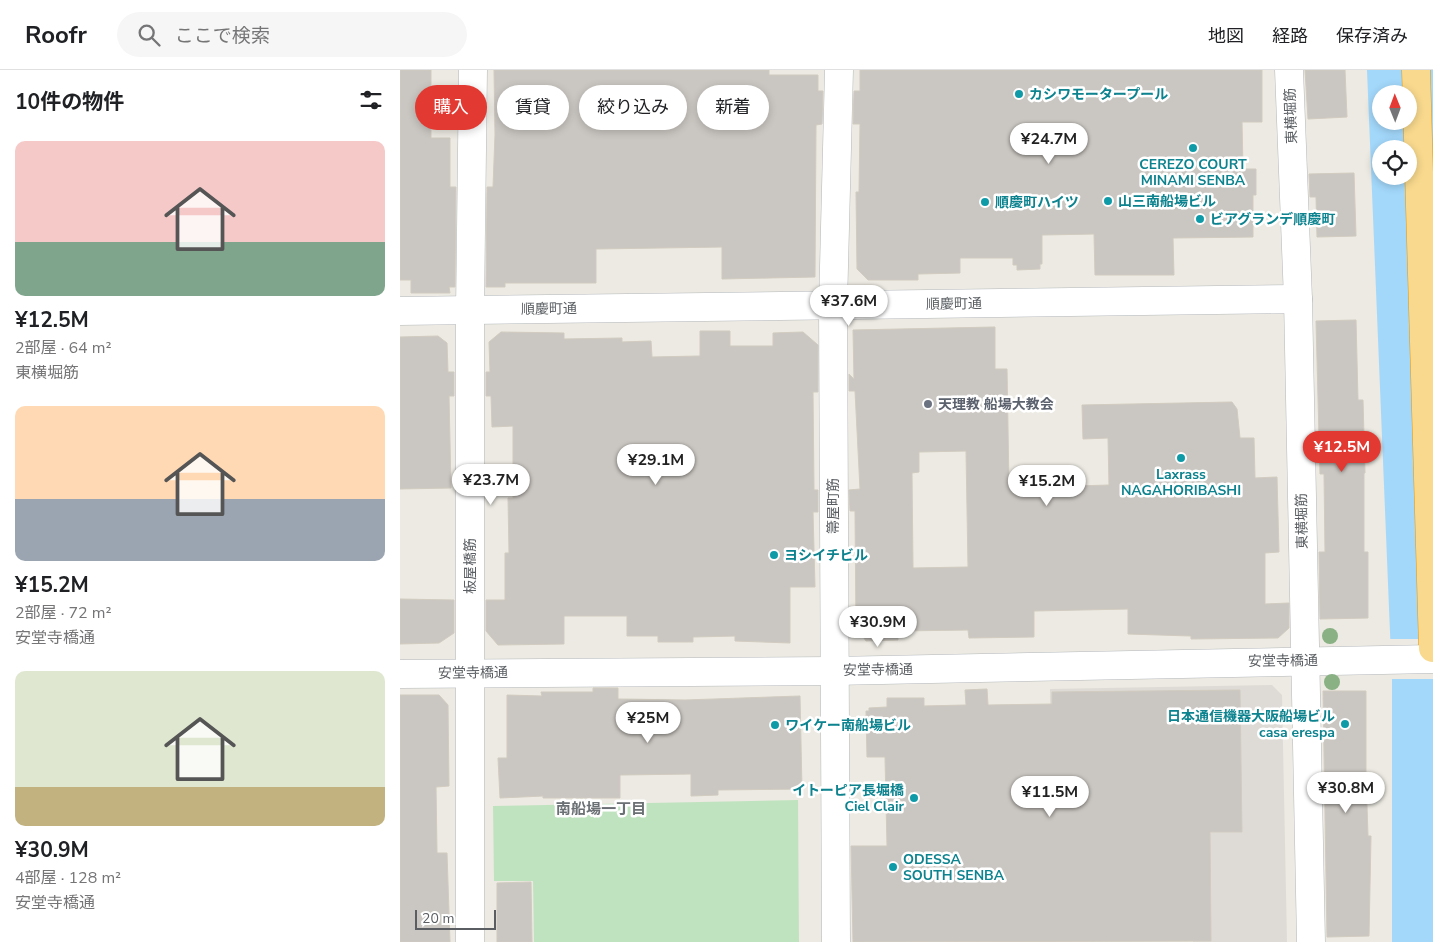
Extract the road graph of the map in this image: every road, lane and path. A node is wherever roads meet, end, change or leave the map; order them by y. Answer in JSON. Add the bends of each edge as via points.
{"nodes":[{"id":1,"x":473,"y":70,"type":"edge"},
{"id":2,"x":839,"y":70,"type":"edge"},
{"id":3,"x":1289,"y":70,"type":"edge"},
{"id":4,"x":1404,"y":70,"type":"edge"},
{"id":5,"x":1416,"y":70,"type":"edge"},
{"id":6,"x":1405,"y":85,"type":"edge"},
{"id":7,"x":1410,"y":130,"type":"edge"},
{"id":8,"x":1421,"y":240,"type":"junction"},
{"id":9,"x":1298,"y":299,"type":"junction"},
{"id":10,"x":833,"y":306,"type":"junction"},
{"id":11,"x":470,"y":310,"type":"junction"},
{"id":12,"x":400,"y":311,"type":"edge"},
{"id":13,"x":1433,"y":648,"type":"edge"},
{"id":14,"x":1433,"y":659,"type":"edge"},
{"id":15,"x":1306,"y":660,"type":"junction"},
{"id":16,"x":833,"y":671,"type":"junction"},
{"id":17,"x":469,"y":673,"type":"junction"},
{"id":18,"x":400,"y":674,"type":"edge"},
{"id":19,"x":470,"y":942,"type":"edge"},
{"id":20,"x":836,"y":942,"type":"edge"},
{"id":21,"x":1311,"y":942,"type":"edge"}],
"edges":[{"from":1,"to":11,"type":"street","name":"板屋橋筋"},
{"from":2,"to":10,"type":"street","name":"箒屋町筋"},
{"from":3,"to":9,"type":"street","name":"東横堀筋"},
{"from":4,"to":6,"type":"highway"},
{"from":5,"to":8,"type":"highway"},
{"from":7,"to":8,"type":"highway"},
{"from":8,"to":13,"type":"highway"},
{"from":9,"to":10,"type":"street","name":"順慶町通"},
{"from":9,"to":15,"type":"street","name":"東横堀筋"},
{"from":10,"to":11,"type":"street","name":"順慶町通"},
{"from":10,"to":16,"type":"street","name":"箒屋町筋"},
{"from":11,"to":12,"type":"street","name":"順慶町通"},
{"from":11,"to":17,"type":"street","name":"板屋橋筋"},
{"from":14,"to":15,"type":"street","name":"安堂寺橋通"},
{"from":15,"to":16,"type":"street","name":"安堂寺橋通"},
{"from":15,"to":21,"type":"street","name":"東横堀筋"},
{"from":16,"to":17,"type":"street","name":"安堂寺橋通"},
{"from":16,"to":20,"type":"street","name":"箒屋町筋"},
{"from":17,"to":18,"type":"street","name":"安堂寺橋通"},
{"from":17,"to":19,"type":"street","name":"板屋橋筋"}]}
